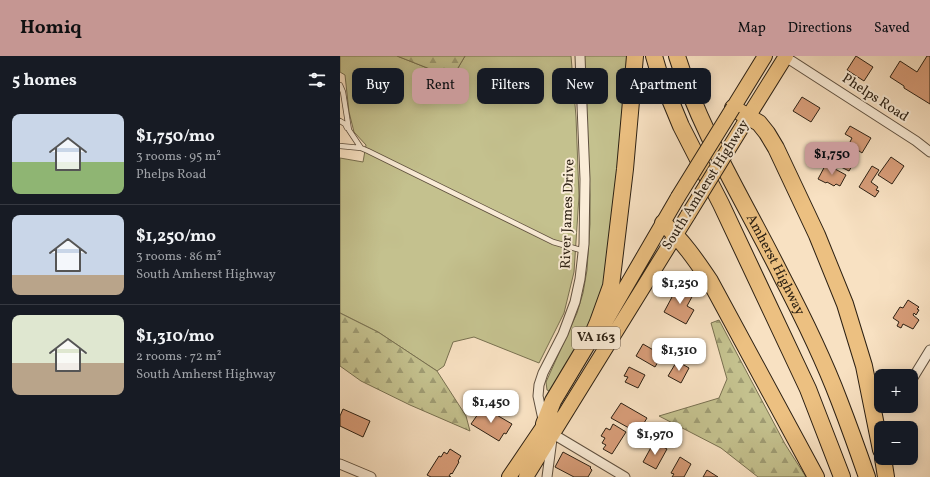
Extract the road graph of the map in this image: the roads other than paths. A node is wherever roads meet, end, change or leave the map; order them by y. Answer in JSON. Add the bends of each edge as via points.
{"nodes":[{"id":1,"x":580,"y":56,"type":"edge"},
{"id":2,"x":635,"y":56,"type":"edge"},
{"id":3,"x":654,"y":56,"type":"edge"},
{"id":4,"x":677,"y":56,"type":"edge"},
{"id":5,"x":766,"y":56,"type":"edge"},
{"id":6,"x":785,"y":56,"type":"edge"},
{"id":7,"x":340,"y":85,"type":"edge"},
{"id":8,"x":732,"y":108,"type":"junction"},
{"id":9,"x":340,"y":121,"type":"edge"},
{"id":10,"x":746,"y":122,"type":"junction"},
{"id":11,"x":349,"y":130,"type":"junction"},
{"id":12,"x":340,"y":146,"type":"edge"},
{"id":13,"x":361,"y":148,"type":"junction"},
{"id":14,"x":930,"y":152,"type":"edge"},
{"id":15,"x":663,"y":223,"type":"junction"},
{"id":16,"x":676,"y":235,"type":"junction"},
{"id":17,"x":584,"y":252,"type":"junction"},
{"id":18,"x":930,"y":350,"type":"edge"},
{"id":19,"x":918,"y":370,"type":"edge"},
{"id":20,"x":875,"y":421,"type":"edge"},
{"id":21,"x":549,"y":429,"type":"junction"},
{"id":22,"x":340,"y":464,"type":"edge"},
{"id":23,"x":884,"y":465,"type":"edge"},
{"id":24,"x":370,"y":477,"type":"edge"},
{"id":25,"x":509,"y":477,"type":"edge"},
{"id":26,"x":526,"y":477,"type":"edge"},
{"id":27,"x":547,"y":477,"type":"edge"},
{"id":28,"x":625,"y":477,"type":"edge"},
{"id":29,"x":816,"y":477,"type":"edge"},
{"id":30,"x":842,"y":477,"type":"edge"},
{"id":31,"x":867,"y":477,"type":"edge"},
{"id":32,"x":886,"y":477,"type":"edge"}],
"edges":[{"from":1,"to":17,"type":"street","name":"River James Drive","via":[[585,179]]},
{"from":2,"to":21,"type":"highway","via":[[611,286],[592,336],[554,401]]},
{"from":3,"to":30,"type":"highway","name":"Amherst Highway","via":[[681,126],[721,204],[808,389]]},
{"from":4,"to":31,"type":"highway","name":"Amherst Highway","via":[[695,105],[721,160],[812,337],[839,399]]},
{"from":5,"to":8,"type":"main road","name":"South Amherst Highway","number":"VA 163"},
{"from":6,"to":10,"type":"main road","name":"South Amherst Highway","number":"VA 163"},
{"from":6,"to":14,"type":"street","name":"Phelps Road"},
{"from":7,"to":11,"type":"lane"},
{"from":8,"to":10,"type":"highway"},
{"from":8,"to":15,"type":"main road","name":"South Amherst Highway","number":"VA 163","bridge":true},
{"from":9,"to":11,"type":"lane"},
{"from":10,"to":16,"type":"main road","name":"South Amherst Highway","number":"VA 163","bridge":true},
{"from":10,"to":20,"type":"highway","via":[[759,123],[776,148],[817,235],[845,304],[864,366]]},
{"from":11,"to":13,"type":"lane"},
{"from":12,"to":13,"type":"lane"},
{"from":13,"to":17,"type":"lane","via":[[553,242]]},
{"from":15,"to":16,"type":"highway"},
{"from":15,"to":21,"type":"main road","name":"South Amherst Highway","number":"VA 163","via":[[556,406]]},
{"from":16,"to":21,"type":"main road","name":"South Amherst Highway","number":"VA 163"},
{"from":16,"to":29,"type":"highway","via":[[710,281]]},
{"from":17,"to":21,"type":"street","name":"River James Drive","via":[[575,302],[539,385],[538,396]]},
{"from":18,"to":19,"type":"street"},
{"from":21,"to":25,"type":"main road","name":"South Amherst Highway","number":"VA 163"},
{"from":21,"to":26,"type":"main road","name":"South Amherst Highway","number":"VA 163"},
{"from":21,"to":27,"type":"street"},
{"from":21,"to":28,"type":"street"},
{"from":22,"to":24,"type":"street"},
{"from":23,"to":32,"type":"highway"}]}
